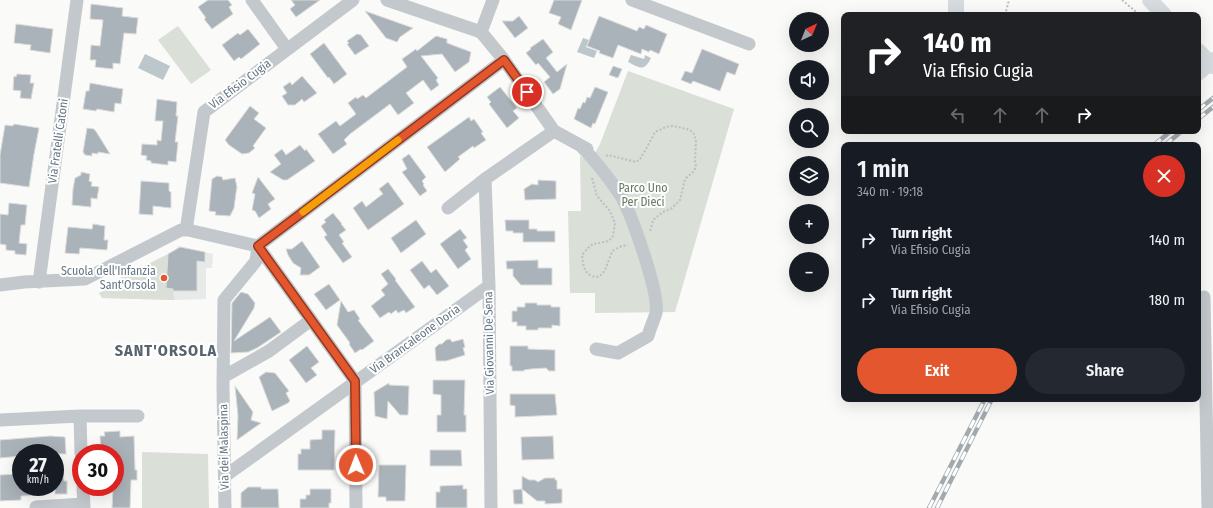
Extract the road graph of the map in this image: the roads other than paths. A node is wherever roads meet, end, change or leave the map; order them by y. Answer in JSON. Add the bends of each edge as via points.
{"nodes":[{"id":1,"x":77,"y":0,"type":"edge"},
{"id":2,"x":252,"y":0,"type":"edge"},
{"id":3,"x":353,"y":0,"type":"edge"},
{"id":4,"x":387,"y":0,"type":"edge"},
{"id":5,"x":493,"y":0,"type":"edge"},
{"id":6,"x":632,"y":0,"type":"edge"},
{"id":7,"x":956,"y":0,"type":"edge"},
{"id":8,"x":1150,"y":0,"type":"edge"},
{"id":9,"x":956,"y":12,"type":"edge"},
{"id":10,"x":1161,"y":12,"type":"edge"},
{"id":11,"x":481,"y":32,"type":"junction"},
{"id":12,"x":749,"y":44,"type":"dead end"},
{"id":13,"x":287,"y":49,"type":"junction"},
{"id":14,"x":1201,"y":54,"type":"edge"},
{"id":15,"x":504,"y":60,"type":"junction"},
{"id":16,"x":1213,"y":60,"type":"edge"},
{"id":17,"x":1213,"y":66,"type":"edge"},
{"id":18,"x":1201,"y":70,"type":"edge"},
{"id":19,"x":554,"y":130,"type":"junction"},
{"id":20,"x":485,"y":179,"type":"junction"},
{"id":21,"x":448,"y":208,"type":"dead end"},
{"id":22,"x":188,"y":230,"type":"junction"},
{"id":23,"x":258,"y":246,"type":"junction"},
{"id":24,"x":39,"y":282,"type":"junction"},
{"id":25,"x":0,"y":285,"type":"edge"},
{"id":26,"x":489,"y":286,"type":"junction"},
{"id":27,"x":1204,"y":297,"type":"dead end"},
{"id":28,"x":311,"y":320,"type":"junction"},
{"id":29,"x":596,"y":349,"type":"dead end"},
{"id":30,"x":223,"y":381,"type":"junction"},
{"id":31,"x":355,"y":381,"type":"junction"},
{"id":32,"x":80,"y":416,"type":"junction"},
{"id":33,"x":138,"y":416,"type":"dead end"},
{"id":34,"x":0,"y":420,"type":"edge"},
{"id":35,"x":81,"y":444,"type":"edge"},
{"id":36,"x":225,"y":476,"type":"junction"},
{"id":37,"x":83,"y":496,"type":"edge"},
{"id":38,"x":84,"y":506,"type":"edge"},
{"id":39,"x":36,"y":507,"type":"edge"},
{"id":40,"x":225,"y":508,"type":"edge"},
{"id":41,"x":356,"y":508,"type":"edge"},
{"id":42,"x":492,"y":508,"type":"edge"},
{"id":43,"x":1208,"y":508,"type":"edge"}],
"edges":[{"from":1,"to":24,"type":"street","name":"Via Fratelli Catoni"},
{"from":2,"to":13,"type":"street"},
{"from":3,"to":13,"type":"street","name":"Via Efisio Cugia"},
{"from":4,"to":11,"type":"street"},
{"from":5,"to":11,"type":"street"},
{"from":6,"to":12,"type":"street"},
{"from":7,"to":9,"type":"main road"},
{"from":8,"to":10,"type":"main road"},
{"from":11,"to":15,"type":"street"},
{"from":13,"to":22,"type":"street","name":"Via Efisio Cugia","via":[[204,112]]},
{"from":14,"to":17,"type":"main road"},
{"from":15,"to":19,"type":"street"},
{"from":15,"to":23,"type":"street"},
{"from":16,"to":18,"type":"main road"},
{"from":19,"to":20,"type":"street"},
{"from":19,"to":29,"type":"street","via":[[585,148],[620,195],[629,212],[656,300],[656,312],[648,336],[618,353]]},
{"from":20,"to":21,"type":"street"},
{"from":20,"to":26,"type":"street","name":"Via Giovanni De Sena"},
{"from":22,"to":23,"type":"street"},
{"from":22,"to":24,"type":"street","via":[[181,230],[85,279]]},
{"from":23,"to":28,"type":"street"},
{"from":23,"to":30,"type":"street","name":"Via dei Malaspina","via":[[256,261],[224,300]]},
{"from":24,"to":25,"type":"street"},
{"from":26,"to":31,"type":"street","name":"Via Brancaleone Doria"},
{"from":26,"to":42,"type":"street","name":"Via Giovanni De Sena"},
{"from":27,"to":43,"type":"street"},
{"from":28,"to":30,"type":"street"},
{"from":28,"to":31,"type":"street"},
{"from":30,"to":36,"type":"street","name":"Via dei Malaspina"},
{"from":31,"to":36,"type":"street","name":"Via Brancaleone Doria"},
{"from":31,"to":41,"type":"street"},
{"from":32,"to":33,"type":"street"},
{"from":32,"to":34,"type":"street"},
{"from":32,"to":35,"type":"street"},
{"from":36,"to":40,"type":"street","name":"Via dei Malaspina"},
{"from":37,"to":38,"type":"street"},
{"from":38,"to":39,"type":"street"}]}
